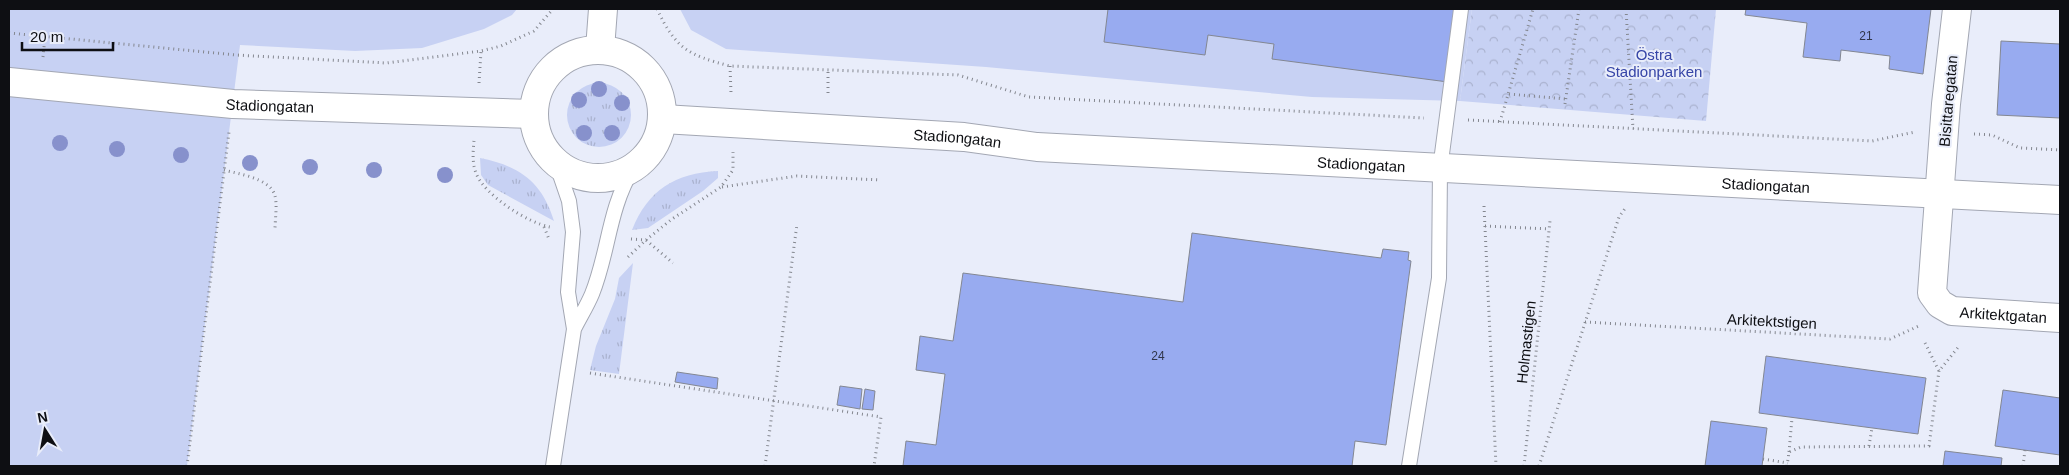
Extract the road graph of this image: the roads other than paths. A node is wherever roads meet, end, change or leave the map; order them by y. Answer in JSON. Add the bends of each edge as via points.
{"nodes":[{"id":1,"x":603,"y":9,"type":"edge"},
{"id":2,"x":1461,"y":9,"type":"edge"},
{"id":3,"x":1957,"y":9,"type":"edge"},
{"id":4,"x":600,"y":49,"type":"junction"},
{"id":5,"x":9,"y":82,"type":"edge"},
{"id":6,"x":534,"y":114,"type":"junction"},
{"id":7,"x":663,"y":118,"type":"junction"},
{"id":8,"x":556,"y":163,"type":"junction"},
{"id":9,"x":633,"y":168,"type":"junction"},
{"id":10,"x":1440,"y":169,"type":"junction"},
{"id":11,"x":1940,"y":194,"type":"junction"},
{"id":12,"x":2060,"y":200,"type":"edge"},
{"id":13,"x":2060,"y":318,"type":"edge"},
{"id":14,"x":574,"y":329,"type":"junction"},
{"id":15,"x":553,"y":466,"type":"edge"},
{"id":16,"x":1409,"y":466,"type":"edge"}],
"edges":[{"from":1,"to":4,"type":"main road"},
{"from":2,"to":10,"type":"lane"},
{"from":3,"to":11,"type":"main road","name":"Bisittaregatan"},
{"from":4,"to":6,"type":"main road","via":[[578,53],[560,62],[546,76],[536,94]]},
{"from":4,"to":7,"type":"main road","via":[[619,53],[637,62],[652,78],[660,97]]},
{"from":5,"to":6,"type":"main road","name":"Stadiongatan","via":[[233,104]]},
{"from":6,"to":8,"type":"main road","via":[[536,132]]},
{"from":7,"to":9,"type":"main road","via":[[654,147]]},
{"from":7,"to":10,"type":"main road","name":"Stadiongatan","via":[[964,137],[1037,146]]},
{"from":8,"to":9,"type":"main road","via":[[572,173],[592,178],[619,175]]},
{"from":8,"to":14,"type":"lane","via":[[569,201],[573,232],[568,292]]},
{"from":9,"to":14,"type":"lane","via":[[623,184],[592,293]]},
{"from":10,"to":11,"type":"main road","name":"Stadiongatan"},
{"from":10,"to":16,"type":"lane","via":[[1440,278]]},
{"from":11,"to":12,"type":"main road","name":"Stadiongatan"},
{"from":11,"to":13,"type":"main road","name":"Arkitektgatan","via":[[1932,293],[1940,304],[1952,311]]},
{"from":14,"to":15,"type":"lane"}]}
